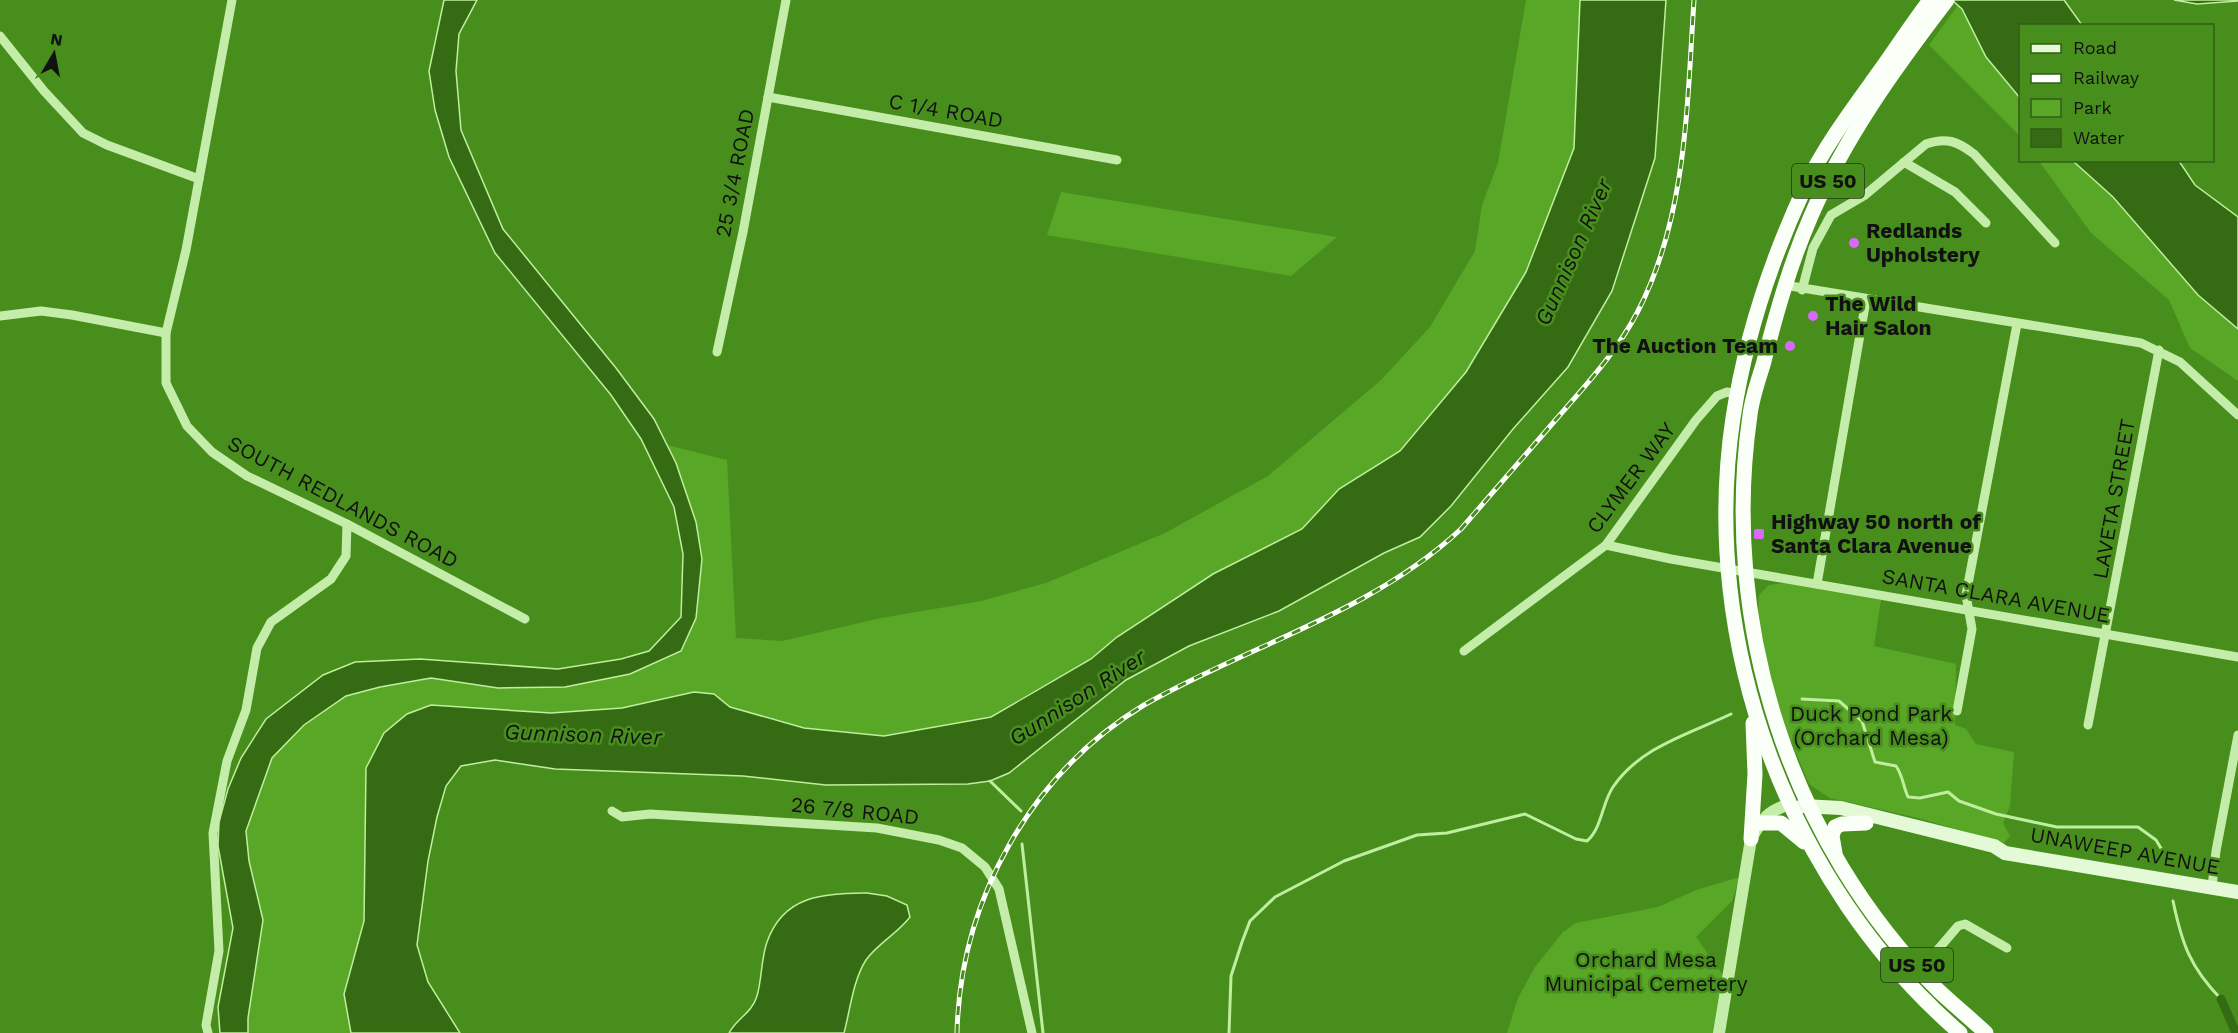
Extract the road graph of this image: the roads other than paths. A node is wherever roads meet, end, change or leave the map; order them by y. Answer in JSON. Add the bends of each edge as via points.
{"nodes":[{"id":1,"x":232,"y":0,"type":"edge"},
{"id":2,"x":786,"y":0,"type":"edge"},
{"id":3,"x":1930,"y":0,"type":"edge"},
{"id":4,"x":1947,"y":0,"type":"edge"},
{"id":5,"x":1917,"y":29,"type":"junction"},
{"id":6,"x":0,"y":36,"type":"edge"},
{"id":7,"x":1880,"y":80,"type":"junction"},
{"id":8,"x":768,"y":97,"type":"junction"},
{"id":9,"x":1848,"y":112,"type":"junction"},
{"id":10,"x":1118,"y":160,"type":"dead end"},
{"id":11,"x":1904,"y":162,"type":"junction"},
{"id":12,"x":199,"y":179,"type":"junction"},
{"id":13,"x":1986,"y":223,"type":"dead end"},
{"id":14,"x":2055,"y":243,"type":"dead end"},
{"id":15,"x":1784,"y":285,"type":"junction"},
{"id":16,"x":1802,"y":290,"type":"junction"},
{"id":17,"x":1763,"y":291,"type":"junction"},
{"id":18,"x":1866,"y":300,"type":"junction"},
{"id":19,"x":0,"y":316,"type":"edge"},
{"id":20,"x":2017,"y":324,"type":"junction"},
{"id":21,"x":166,"y":333,"type":"junction"},
{"id":22,"x":2159,"y":350,"type":"junction"},
{"id":23,"x":717,"y":352,"type":"dead end"},
{"id":24,"x":1737,"y":394,"type":"junction"},
{"id":25,"x":2238,"y":415,"type":"edge"},
{"id":26,"x":1750,"y":416,"type":"junction"},
{"id":27,"x":1732,"y":420,"type":"junction"},
{"id":28,"x":346,"y":524,"type":"junction"},
{"id":29,"x":1606,"y":545,"type":"junction"},
{"id":30,"x":1727,"y":567,"type":"junction"},
{"id":31,"x":1744,"y":570,"type":"junction"},
{"id":32,"x":1816,"y":584,"type":"junction"},
{"id":33,"x":1968,"y":610,"type":"junction"},
{"id":34,"x":525,"y":620,"type":"dead end"},
{"id":35,"x":2108,"y":634,"type":"junction"},
{"id":36,"x":1464,"y":651,"type":"dead end"},
{"id":37,"x":2238,"y":657,"type":"edge"},
{"id":38,"x":1752,"y":702,"type":"junction"},
{"id":39,"x":1957,"y":711,"type":"dead end"},
{"id":40,"x":2088,"y":725,"type":"dead end"},
{"id":41,"x":2238,"y":735,"type":"edge"},
{"id":42,"x":1791,"y":804,"type":"junction"},
{"id":43,"x":1809,"y":807,"type":"junction"},
{"id":44,"x":1826,"y":809,"type":"junction"},
{"id":45,"x":612,"y":811,"type":"dead end"},
{"id":46,"x":1760,"y":823,"type":"junction"},
{"id":47,"x":1866,"y":823,"type":"junction"},
{"id":48,"x":1751,"y":839,"type":"junction"},
{"id":49,"x":2005,"y":852,"type":"junction"},
{"id":50,"x":1815,"y":853,"type":"junction"},
{"id":51,"x":1836,"y":856,"type":"junction"},
{"id":52,"x":2212,"y":887,"type":"junction"},
{"id":53,"x":2238,"y":892,"type":"edge"},
{"id":54,"x":2007,"y":948,"type":"dead end"},
{"id":55,"x":1886,"y":956,"type":"junction"},
{"id":56,"x":1918,"y":967,"type":"junction"},
{"id":57,"x":208,"y":1033,"type":"edge"},
{"id":58,"x":1032,"y":1033,"type":"edge"},
{"id":59,"x":1719,"y":1033,"type":"edge"},
{"id":60,"x":1960,"y":1033,"type":"edge"},
{"id":61,"x":1986,"y":1033,"type":"edge"}],
"edges":[{"from":1,"to":12,"type":"street","name":"SOUTH REDLANDS ROAD"},
{"from":2,"to":8,"type":"street","name":"25 3/4 ROAD"},
{"from":3,"to":5,"type":"highway","number":"US 50"},
{"from":4,"to":5,"type":"highway","number":"US 50"},
{"from":5,"to":7,"type":"highway","number":"US 50"},
{"from":6,"to":12,"type":"street","via":[[83,133]]},
{"from":7,"to":9,"type":"highway","number":"US 50"},
{"from":7,"to":15,"type":"highway","number":"US 50","via":[[1827,184]]},
{"from":8,"to":10,"type":"street","name":"C 1/4 ROAD"},
{"from":8,"to":23,"type":"street","name":"25 3/4 ROAD"},
{"from":9,"to":15,"type":"highway","via":[[1842,136],[1815,184],[1781,262]]},
{"from":9,"to":17,"type":"highway","number":"US 50","via":[[1806,186]]},
{"from":11,"to":13,"type":"street","via":[[1955,192]]},
{"from":11,"to":14,"type":"street","via":[[1926,144],[1938,140],[1960,143]]},
{"from":11,"to":16,"type":"street","via":[[1865,195],[1831,215],[1813,248]]},
{"from":12,"to":21,"type":"street","name":"SOUTH REDLANDS ROAD"},
{"from":15,"to":16,"type":"street"},
{"from":15,"to":26,"type":"highway","number":"US 50"},
{"from":16,"to":18,"type":"street"},
{"from":17,"to":24,"type":"highway","number":"US 50"},
{"from":17,"to":26,"type":"highway","via":[[1768,305],[1743,404]]},
{"from":18,"to":20,"type":"street"},
{"from":18,"to":32,"type":"street"},
{"from":19,"to":21,"type":"street","via":[[41,311]]},
{"from":20,"to":22,"type":"street","via":[[2141,343]]},
{"from":20,"to":33,"type":"street","via":[[1966,595]]},
{"from":21,"to":28,"type":"street","name":"SOUTH REDLANDS ROAD","via":[[166,383],[187,426],[212,452],[247,476]]},
{"from":22,"to":25,"type":"street","via":[[2180,362]]},
{"from":22,"to":35,"type":"street","name":"LAVETA STREET"},
{"from":24,"to":27,"type":"highway","number":"US 50"},
{"from":24,"to":29,"type":"street","name":"CLYMER WAY","via":[[1726,392],[1717,396],[1703,412]]},
{"from":26,"to":31,"type":"highway","number":"US 50","via":[[1743,504]]},
{"from":27,"to":30,"type":"highway","number":"US 50","via":[[1726,504]]},
{"from":27,"to":31,"type":"highway","via":[[1736,430],[1733,552]]},
{"from":28,"to":34,"type":"street","name":"SOUTH REDLANDS ROAD"},
{"from":28,"to":57,"type":"street","via":[[346,556],[331,579],[271,622],[257,648],[246,710],[227,761],[213,832],[219,951],[206,1025]]},
{"from":29,"to":30,"type":"street","name":"SANTA CLARA AVENUE"},
{"from":29,"to":36,"type":"street","name":"CLYMER WAY"},
{"from":30,"to":31,"type":"street","name":"SANTA CLARA AVENUE"},
{"from":30,"to":38,"type":"highway","number":"US 50"},
{"from":31,"to":32,"type":"street","name":"SANTA CLARA AVENUE"},
{"from":31,"to":43,"type":"highway","number":"US 50","via":[[1769,705]]},
{"from":32,"to":33,"type":"street","name":"SANTA CLARA AVENUE"},
{"from":33,"to":35,"type":"street","name":"SANTA CLARA AVENUE"},
{"from":33,"to":39,"type":"street","via":[[1972,629]]},
{"from":35,"to":37,"type":"street","name":"SANTA CLARA AVENUE"},
{"from":35,"to":40,"type":"street","name":"LAVETA STREET"},
{"from":38,"to":42,"type":"highway","number":"US 50"},
{"from":38,"to":48,"type":"highway","via":[[1755,774]]},
{"from":41,"to":52,"type":"street"},
{"from":42,"to":43,"type":"main road","name":"UNAWEEP AVENUE"},
{"from":42,"to":46,"type":"street","via":[[1772,810]]},
{"from":42,"to":50,"type":"highway","number":"US 50"},
{"from":43,"to":44,"type":"main road","name":"UNAWEEP AVENUE"},
{"from":43,"to":51,"type":"highway","number":"US 50"},
{"from":44,"to":47,"type":"main road","name":"UNAWEEP AVENUE"},
{"from":44,"to":49,"type":"main road","name":"UNAWEEP AVENUE","via":[[1841,808]]},
{"from":45,"to":58,"type":"street","name":"26 7/8 ROAD","via":[[622,817],[650,814],[877,828],[913,833],[962,848],[985,867],[999,888]]},
{"from":46,"to":48,"type":"street"},
{"from":46,"to":50,"type":"highway","via":[[1781,823]]},
{"from":47,"to":49,"type":"main road","name":"UNAWEEP AVENUE","via":[[1992,855]]},
{"from":47,"to":51,"type":"highway","via":[[1835,827],[1832,836]]},
{"from":48,"to":59,"type":"street"},
{"from":49,"to":52,"type":"main road","name":"UNAWEEP AVENUE"},
{"from":50,"to":55,"type":"highway","number":"US 50","via":[[1842,898]]},
{"from":51,"to":56,"type":"highway","number":"US 50"},
{"from":52,"to":53,"type":"main road","name":"UNAWEEP AVENUE"},
{"from":54,"to":56,"type":"street","via":[[1965,924],[1958,926]]},
{"from":55,"to":56,"type":"street"},
{"from":55,"to":60,"type":"highway","number":"US 50"},
{"from":56,"to":61,"type":"highway","number":"US 50"}]}
